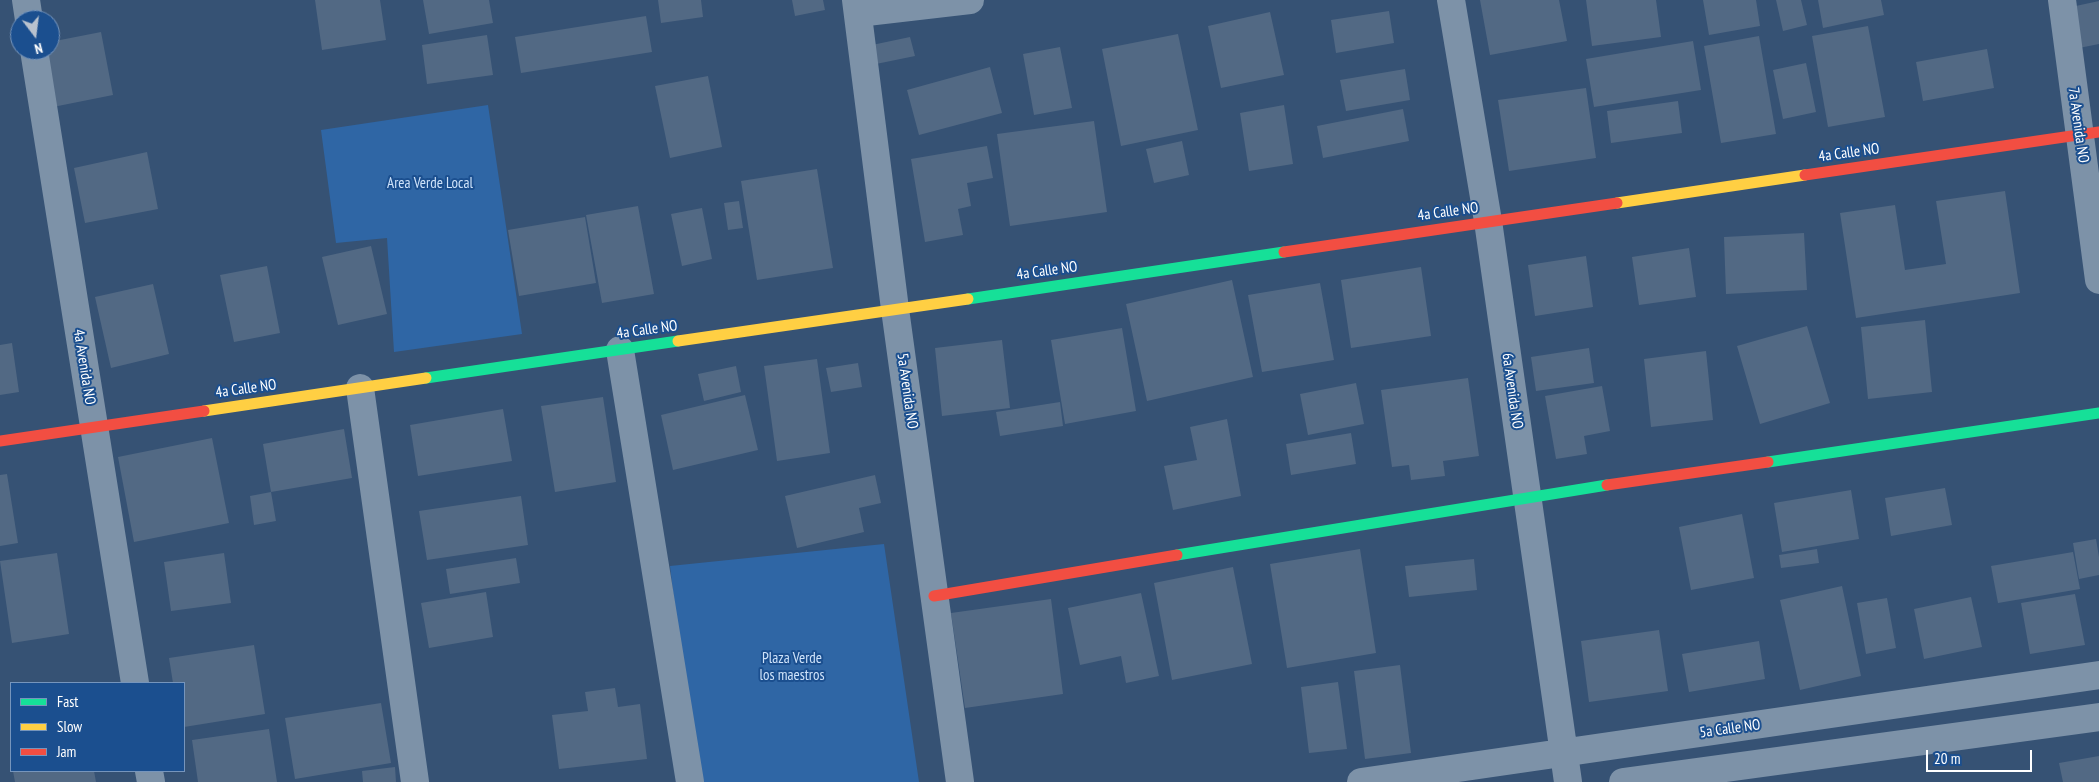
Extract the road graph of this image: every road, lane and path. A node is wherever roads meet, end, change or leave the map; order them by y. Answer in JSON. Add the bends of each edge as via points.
{"nodes":[{"id":1,"x":970,"y":0,"type":"edge"},
{"id":2,"x":1451,"y":0,"type":"edge"},
{"id":3,"x":2062,"y":0,"type":"edge"},
{"id":4,"x":857,"y":7,"type":"edge"},
{"id":5,"x":36,"y":60,"type":"edge"},
{"id":6,"x":2089,"y":133,"type":"edge"},
{"id":7,"x":1488,"y":221,"type":"junction"},
{"id":8,"x":2099,"y":280,"type":"edge"},
{"id":9,"x":896,"y":309,"type":"junction"},
{"id":10,"x":620,"y":350,"type":"junction"},
{"id":11,"x":360,"y":388,"type":"junction"},
{"id":12,"x":2099,"y":413,"type":"edge"},
{"id":13,"x":94,"y":427,"type":"junction"},
{"id":14,"x":0,"y":441,"type":"edge"},
{"id":15,"x":1526,"y":497,"type":"junction"},
{"id":16,"x":934,"y":596,"type":"junction"},
{"id":17,"x":2099,"y":675,"type":"edge"},
{"id":18,"x":135,"y":682,"type":"edge"},
{"id":19,"x":2099,"y":717,"type":"edge"},
{"id":20,"x":1563,"y":753,"type":"junction"},
{"id":21,"x":415,"y":782,"type":"edge"},
{"id":22,"x":690,"y":782,"type":"edge"},
{"id":23,"x":960,"y":782,"type":"edge"},
{"id":24,"x":1361,"y":782,"type":"edge"},
{"id":25,"x":1568,"y":782,"type":"edge"},
{"id":26,"x":1623,"y":782,"type":"edge"}],
"edges":[{"from":1,"to":4,"type":"street"},
{"from":2,"to":7,"type":"street","name":"6a Avenida NO"},
{"from":3,"to":6,"type":"street","name":"7a Avenida NO"},
{"from":4,"to":9,"type":"street","name":"5a Avenida NO"},
{"from":5,"to":13,"type":"street","name":"4a Avenida NO"},
{"from":6,"to":7,"type":"street","name":"4a Calle NO"},
{"from":6,"to":8,"type":"street","name":"7a Avenida NO"},
{"from":7,"to":9,"type":"street","name":"4a Calle NO"},
{"from":7,"to":15,"type":"street","name":"6a Avenida NO"},
{"from":9,"to":10,"type":"street","name":"4a Calle NO"},
{"from":9,"to":16,"type":"street","name":"5a Avenida NO"},
{"from":10,"to":11,"type":"street","name":"4a Calle NO"},
{"from":10,"to":22,"type":"street"},
{"from":11,"to":13,"type":"street","name":"4a Calle NO"},
{"from":11,"to":21,"type":"street"},
{"from":12,"to":15,"type":"street"},
{"from":13,"to":14,"type":"street","name":"4a Calle NO"},
{"from":13,"to":18,"type":"street","name":"4a Avenida NO"},
{"from":15,"to":16,"type":"street"},
{"from":15,"to":20,"type":"street","name":"6a Avenida NO"},
{"from":16,"to":23,"type":"street","name":"5a Avenida NO"},
{"from":17,"to":20,"type":"street","name":"5a Calle NO"},
{"from":19,"to":26,"type":"street"},
{"from":20,"to":24,"type":"street","name":"5a Calle NO"},
{"from":20,"to":25,"type":"street","name":"6a Avenida NO"}]}
